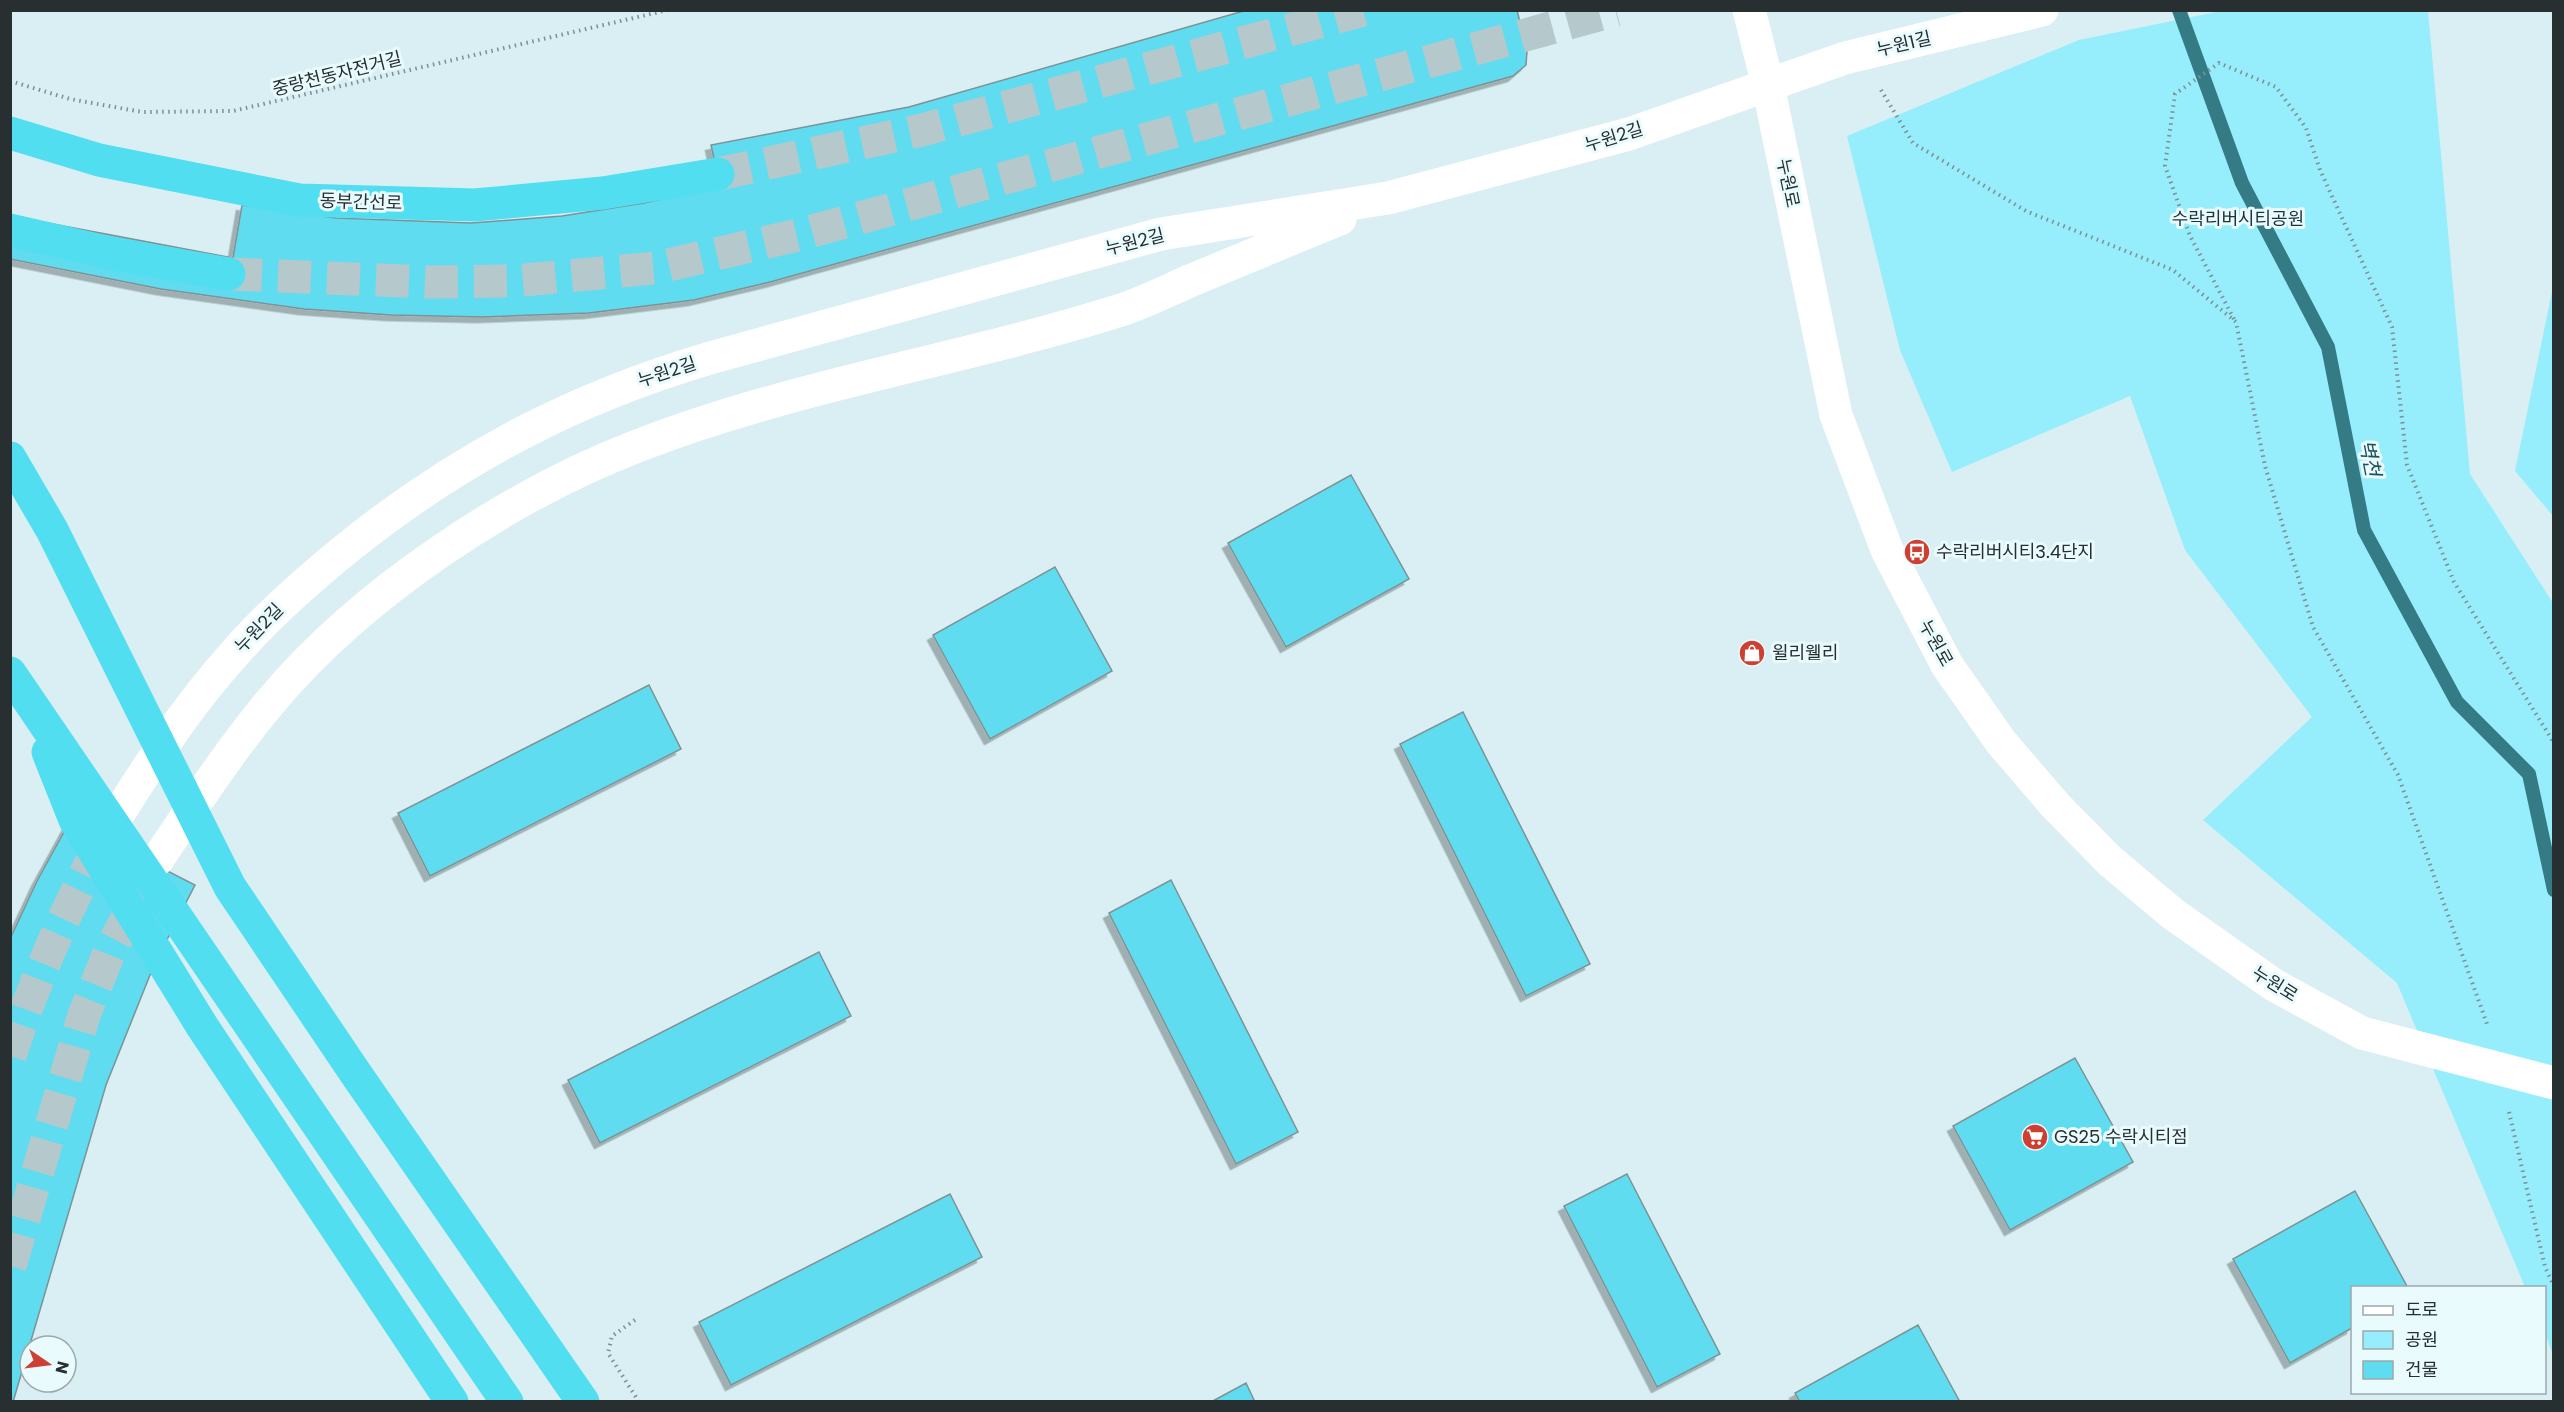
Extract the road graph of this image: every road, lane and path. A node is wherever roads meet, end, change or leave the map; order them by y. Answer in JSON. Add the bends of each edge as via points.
{"nodes":[{"id":1,"x":668,"y":10,"type":"edge"},
{"id":2,"x":1749,"y":10,"type":"edge"},
{"id":3,"x":2042,"y":10,"type":"edge"},
{"id":4,"x":10,"y":81,"type":"edge"},
{"id":5,"x":1768,"y":85,"type":"junction"},
{"id":6,"x":1879,"y":87,"type":"dead end"},
{"id":7,"x":10,"y":133,"type":"edge"},
{"id":8,"x":717,"y":174,"type":"tunnel mouth"},
{"id":9,"x":1388,"y":198,"type":"junction"},
{"id":10,"x":10,"y":230,"type":"edge"},
{"id":11,"x":229,"y":274,"type":"tunnel mouth"},
{"id":12,"x":2236,"y":322,"type":"junction"},
{"id":13,"x":10,"y":459,"type":"edge"},
{"id":14,"x":18,"y":684,"type":"edge"},
{"id":15,"x":2553,"y":743,"type":"edge"},
{"id":16,"x":106,"y":834,"type":"tunnel mouth"},
{"id":17,"x":158,"y":859,"type":"tunnel mouth"},
{"id":18,"x":2490,"y":1033,"type":"dead end"},
{"id":19,"x":2553,"y":1083,"type":"edge"},
{"id":20,"x":2508,"y":1111,"type":"dead end"},
{"id":21,"x":2553,"y":1286,"type":"edge"},
{"id":22,"x":635,"y":1320,"type":"dead end"},
{"id":23,"x":452,"y":1401,"type":"edge"},
{"id":24,"x":507,"y":1401,"type":"edge"},
{"id":25,"x":583,"y":1401,"type":"edge"},
{"id":26,"x":639,"y":1401,"type":"edge"}],
"edges":[{"from":1,"to":4,"type":"path","name":"중랑천동자전거길","via":[[233,111],[142,112],[70,99]]},
{"from":2,"to":5,"type":"street","name":"누원로"},
{"from":3,"to":5,"type":"street","name":"누원1길","via":[[1845,58]]},
{"from":5,"to":9,"type":"street","name":"누원2길","via":[[1629,134]]},
{"from":5,"to":19,"type":"street","name":"누원로","via":[[1836,415],[1887,550],[1947,665],[2017,760],[2110,861],[2173,914],[2274,985],[2362,1033]]},
{"from":6,"to":12,"type":"path","via":[[1913,143],[2026,212],[2173,270]]},
{"from":7,"to":8,"type":"highway","name":"동부간선로","via":[[110,162],[298,200],[475,205],[603,193]]},
{"from":9,"to":16,"type":"street","name":"누원2길","via":[[1161,234],[660,373],[515,435],[392,513],[283,603],[236,651],[165,741]]},
{"from":9,"to":17,"type":"street","name":"누원2길","via":[[1124,309],[736,413],[639,445],[516,504],[425,563],[358,616],[273,699]]},
{"from":10,"to":11,"type":"highway"},
{"from":12,"to":15,"type":"path","via":[[2190,236],[2165,166],[2175,94],[2218,63],[2276,87],[2306,128],[2320,170],[2392,327],[2407,465],[2454,582]]},
{"from":12,"to":18,"type":"path","via":[[2265,466],[2313,627],[2398,775]]},
{"from":13,"to":25,"type":"highway","via":[[57,540],[230,887]]},
{"from":14,"to":23,"type":"highway","via":[[75,820],[202,1026]]},
{"from":14,"to":24,"type":"highway"},
{"from":20,"to":21,"type":"path","via":[[2545,1267]]},
{"from":22,"to":26,"type":"path","via":[[612,1336],[608,1353]]}]}
